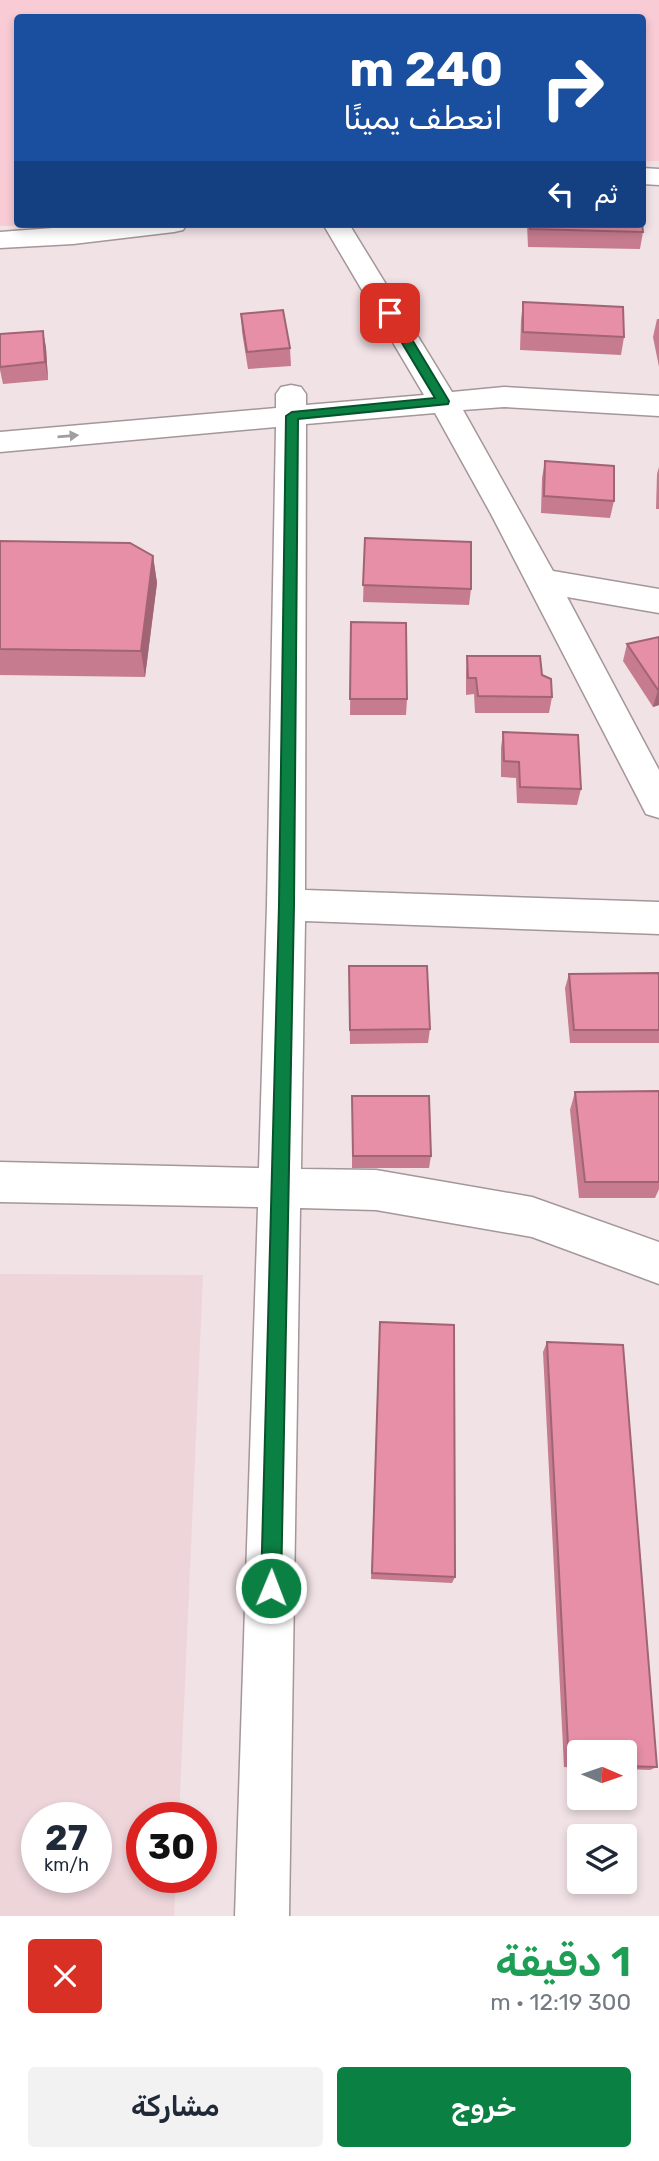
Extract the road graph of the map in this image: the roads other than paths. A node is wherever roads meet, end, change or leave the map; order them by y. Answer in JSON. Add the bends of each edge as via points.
{"nodes":[{"id":1,"x":140,"y":228,"type":"edge"},
{"id":2,"x":338,"y":228,"type":"edge"},
{"id":3,"x":0,"y":240,"type":"edge"},
{"id":4,"x":659,"y":387,"type":"edge"},
{"id":5,"x":437,"y":391,"type":"junction"},
{"id":6,"x":624,"y":393,"type":"junction"},
{"id":7,"x":292,"y":405,"type":"junction"},
{"id":8,"x":659,"y":406,"type":"edge"},
{"id":9,"x":0,"y":421,"type":"edge"},
{"id":10,"x":0,"y":442,"type":"edge"},
{"id":11,"x":543,"y":581,"type":"junction"},
{"id":12,"x":659,"y":601,"type":"edge"},
{"id":13,"x":659,"y":804,"type":"edge"},
{"id":14,"x":286,"y":905,"type":"junction"},
{"id":15,"x":659,"y":918,"type":"edge"},
{"id":16,"x":0,"y":1182,"type":"edge"},
{"id":17,"x":279,"y":1187,"type":"junction"},
{"id":18,"x":658,"y":1269,"type":"edge"},
{"id":19,"x":262,"y":1916,"type":"edge"}],
"edges":[{"from":1,"to":3,"type":"street"},
{"from":2,"to":5,"type":"street"},
{"from":4,"to":6,"type":"street"},
{"from":5,"to":6,"type":"street","via":[[504,397]]},
{"from":5,"to":7,"type":"street"},
{"from":5,"to":11,"type":"street"},
{"from":6,"to":8,"type":"street"},
{"from":7,"to":9,"type":"street"},
{"from":10,"to":7,"type":"street","one_way":true},
{"from":7,"to":14,"type":"street"},
{"from":11,"to":12,"type":"street"},
{"from":11,"to":13,"type":"street"},
{"from":14,"to":15,"type":"street"},
{"from":14,"to":17,"type":"street"},
{"from":16,"to":17,"type":"street"},
{"from":17,"to":18,"type":"street","via":[[376,1190],[532,1217]]},
{"from":17,"to":19,"type":"street"}]}
